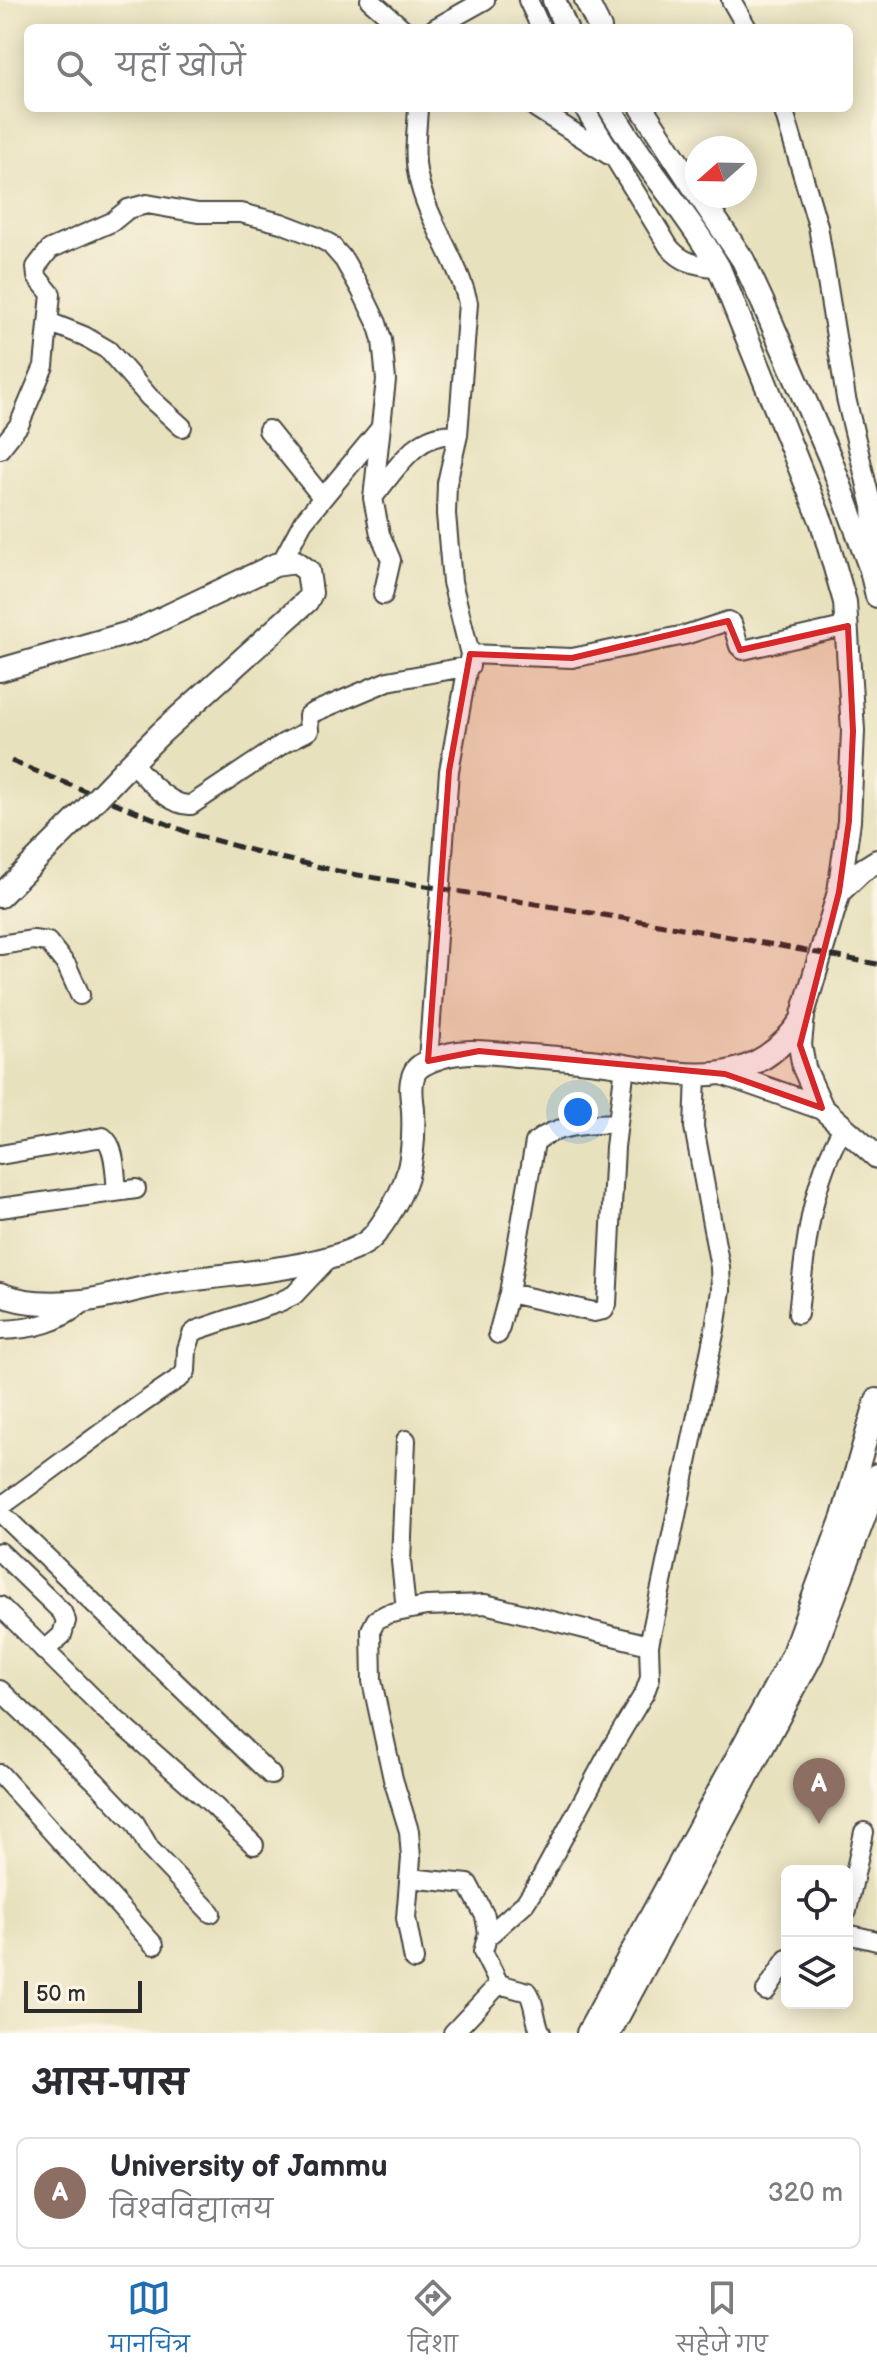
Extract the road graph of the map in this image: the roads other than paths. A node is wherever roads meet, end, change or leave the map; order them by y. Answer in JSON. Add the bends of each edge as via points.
{"nodes":[{"id":1,"x":370,"y":0,"type":"edge"},
{"id":2,"x":485,"y":0,"type":"edge"},
{"id":3,"x":528,"y":0,"type":"edge"},
{"id":4,"x":554,"y":0,"type":"edge"},
{"id":5,"x":586,"y":0,"type":"edge"},
{"id":6,"x":731,"y":0,"type":"edge"},
{"id":7,"x":397,"y":24,"type":"edge"},
{"id":8,"x":442,"y":24,"type":"edge"},
{"id":9,"x":539,"y":24,"type":"edge"},
{"id":10,"x":564,"y":24,"type":"edge"},
{"id":11,"x":598,"y":24,"type":"edge"},
{"id":12,"x":745,"y":24,"type":"edge"},
{"id":13,"x":418,"y":112,"type":"edge"},
{"id":14,"x":542,"y":112,"type":"edge"},
{"id":15,"x":586,"y":112,"type":"edge"},
{"id":16,"x":612,"y":112,"type":"edge"},
{"id":17,"x":645,"y":112,"type":"edge"},
{"id":18,"x":784,"y":112,"type":"edge"},
{"id":19,"x":615,"y":158,"type":"junction"},
{"id":20,"x":685,"y":174,"type":"edge"},
{"id":21,"x":708,"y":208,"type":"edge"},
{"id":22,"x":719,"y":268,"type":"junction"},
{"id":23,"x":49,"y":322,"type":"junction"},
{"id":24,"x":182,"y":427,"type":"dead end"},
{"id":25,"x":268,"y":430,"type":"dead end"},
{"id":26,"x":379,"y":430,"type":"junction"},
{"id":27,"x":458,"y":435,"type":"junction"},
{"id":28,"x":0,"y":449,"type":"edge"},
{"id":29,"x":322,"y":497,"type":"junction"},
{"id":30,"x":373,"y":498,"type":"junction"},
{"id":31,"x":281,"y":563,"type":"junction"},
{"id":32,"x":871,"y":570,"type":"junction"},
{"id":33,"x":383,"y":595,"type":"dead end"},
{"id":34,"x":877,"y":596,"type":"edge"},
{"id":35,"x":848,"y":626,"type":"junction"},
{"id":36,"x":470,"y":660,"type":"junction"},
{"id":37,"x":0,"y":670,"type":"edge"},
{"id":38,"x":128,"y":767,"type":"junction"},
{"id":39,"x":877,"y":861,"type":"edge"},
{"id":40,"x":839,"y":892,"type":"junction"},
{"id":41,"x":0,"y":896,"type":"edge"},
{"id":42,"x":0,"y":945,"type":"edge"},
{"id":43,"x":80,"y":995,"type":"dead end"},
{"id":44,"x":803,"y":1017,"type":"junction"},
{"id":45,"x":428,"y":1061,"type":"junction"},
{"id":46,"x":625,"y":1066,"type":"junction"},
{"id":47,"x":725,"y":1074,"type":"junction"},
{"id":48,"x":696,"y":1076,"type":"junction"},
{"id":49,"x":822,"y":1108,"type":"junction"},
{"id":50,"x":618,"y":1123,"type":"junction"},
{"id":51,"x":843,"y":1128,"type":"junction"},
{"id":52,"x":868,"y":1151,"type":"edge"},
{"id":53,"x":0,"y":1155,"type":"edge"},
{"id":54,"x":877,"y":1170,"type":"edge"},
{"id":55,"x":0,"y":1208,"type":"edge"},
{"id":56,"x":327,"y":1260,"type":"junction"},
{"id":57,"x":509,"y":1293,"type":"junction"},
{"id":58,"x":0,"y":1294,"type":"edge"},
{"id":59,"x":86,"y":1301,"type":"junction"},
{"id":60,"x":798,"y":1314,"type":"dead end"},
{"id":61,"x":0,"y":1330,"type":"edge"},
{"id":62,"x":498,"y":1334,"type":"dead end"},
{"id":63,"x":877,"y":1400,"type":"edge"},
{"id":64,"x":406,"y":1440,"type":"dead end"},
{"id":65,"x":877,"y":1475,"type":"edge"},
{"id":66,"x":0,"y":1510,"type":"edge"},
{"id":67,"x":0,"y":1552,"type":"edge"},
{"id":68,"x":0,"y":1606,"type":"edge"},
{"id":69,"x":406,"y":1610,"type":"junction"},
{"id":70,"x":649,"y":1645,"type":"junction"},
{"id":71,"x":44,"y":1651,"type":"junction"},
{"id":72,"x":0,"y":1690,"type":"edge"},
{"id":73,"x":0,"y":1774,"type":"edge"},
{"id":74,"x":271,"y":1775,"type":"dead end"},
{"id":75,"x":864,"y":1832,"type":"dead end"},
{"id":76,"x":254,"y":1845,"type":"dead end"},
{"id":77,"x":409,"y":1878,"type":"junction"},
{"id":78,"x":853,"y":1883,"type":"edge"},
{"id":79,"x":211,"y":1913,"type":"dead end"},
{"id":80,"x":853,"y":1935,"type":"edge"},
{"id":81,"x":487,"y":1937,"type":"junction"},
{"id":82,"x":877,"y":1941,"type":"edge"},
{"id":83,"x":154,"y":1945,"type":"dead end"},
{"id":84,"x":414,"y":1960,"type":"dead end"},
{"id":85,"x":781,"y":1965,"type":"edge"},
{"id":86,"x":492,"y":1971,"type":"junction"},
{"id":87,"x":766,"y":1991,"type":"dead end"},
{"id":88,"x":453,"y":2033,"type":"edge"},
{"id":89,"x":541,"y":2033,"type":"edge"},
{"id":90,"x":588,"y":2033,"type":"edge"},
{"id":91,"x":609,"y":2033,"type":"edge"}],
"edges":[{"from":1,"to":7,"type":"street"},
{"from":2,"to":8,"type":"street"},
{"from":3,"to":9,"type":"street"},
{"from":4,"to":10,"type":"main road"},
{"from":5,"to":11,"type":"main road"},
{"from":6,"to":12,"type":"street"},
{"from":13,"to":27,"type":"street","via":[[418,177],[468,303]]},
{"from":14,"to":19,"type":"street"},
{"from":15,"to":19,"type":"street"},
{"from":16,"to":22,"type":"main road"},
{"from":17,"to":20,"type":"main road"},
{"from":18,"to":32,"type":"street","via":[[818,226],[846,398],[872,507]]},
{"from":19,"to":22,"type":"street","via":[[677,257]]},
{"from":21,"to":32,"type":"main road","via":[[754,282],[830,458]]},
{"from":22,"to":35,"type":"main road","via":[[822,523]]},
{"from":23,"to":24,"type":"street","via":[[108,350]]},
{"from":23,"to":26,"type":"street","via":[[51,294],[37,277],[38,261],[50,249],[112,222],[136,205],[241,213],[281,223],[330,244],[377,323],[386,380]]},
{"from":23,"to":28,"type":"street","via":[[39,379],[19,425]]},
{"from":25,"to":29,"type":"street"},
{"from":26,"to":29,"type":"street"},
{"from":26,"to":30,"type":"street"},
{"from":27,"to":30,"type":"street","via":[[439,434],[419,444]]},
{"from":27,"to":36,"type":"street","via":[[447,483],[447,537]]},
{"from":29,"to":31,"type":"street"},
{"from":30,"to":33,"type":"street","via":[[391,560]]},
{"from":31,"to":37,"type":"main road","via":[[136,631]]},
{"from":31,"to":38,"type":"main road","via":[[296,562],[308,571],[307,601]]},
{"from":32,"to":34,"type":"main road"},
{"from":35,"to":36,"type":"street","via":[[751,648],[739,646],[728,621],[572,658]]},
{"from":35,"to":40,"type":"main road","via":[[853,772]]},
{"from":36,"to":38,"type":"street","via":[[388,681],[312,713],[309,730],[191,805],[178,803]]},
{"from":36,"to":45,"type":"street","via":[[449,771]]},
{"from":38,"to":41,"type":"main road","bridge":true},
{"from":39,"to":40,"type":"main road"},
{"from":40,"to":44,"type":"main road"},
{"from":42,"to":43,"type":"street","via":[[48,942]]},
{"from":44,"to":47,"type":"main road","via":[[764,1057]]},
{"from":44,"to":49,"type":"main road","via":[[804,1068]]},
{"from":45,"to":46,"type":"main road","via":[[487,1052]]},
{"from":45,"to":56,"type":"main road","via":[[414,1074],[411,1156],[400,1191],[373,1237],[362,1247]]},
{"from":46,"to":48,"type":"main road"},
{"from":46,"to":50,"type":"street"},
{"from":47,"to":48,"type":"main road"},
{"from":47,"to":49,"type":"main road"},
{"from":48,"to":70,"type":"street","via":[[694,1127],[721,1290]]},
{"from":49,"to":51,"type":"main road"},
{"from":50,"to":57,"type":"street","via":[[565,1129],[535,1142]]},
{"from":50,"to":57,"type":"street","via":[[604,1310]]},
{"from":51,"to":52,"type":"main road"},
{"from":51,"to":60,"type":"street","via":[[821,1172]]},
{"from":52,"to":54,"type":"main road"},
{"from":53,"to":55,"type":"street","via":[[106,1137],[127,1190]]},
{"from":56,"to":59,"type":"main road","via":[[161,1284]]},
{"from":56,"to":66,"type":"street","via":[[294,1295],[197,1330],[181,1377]]},
{"from":57,"to":62,"type":"street"},
{"from":58,"to":59,"type":"main road","via":[[32,1303]]},
{"from":59,"to":61,"type":"street","via":[[66,1317],[26,1329]]},
{"from":63,"to":90,"type":"main road","via":[[843,1517],[792,1656]]},
{"from":64,"to":69,"type":"street","via":[[401,1561]]},
{"from":65,"to":91,"type":"main road","via":[[812,1655]]},
{"from":66,"to":74,"type":"street"},
{"from":67,"to":71,"type":"street","via":[[62,1612],[62,1635]]},
{"from":68,"to":71,"type":"street"},
{"from":69,"to":70,"type":"street","via":[[485,1604]]},
{"from":69,"to":77,"type":"street","via":[[387,1614],[373,1625],[370,1659],[393,1779],[409,1831]]},
{"from":70,"to":81,"type":"street","via":[[645,1692],[540,1880],[525,1903]]},
{"from":71,"to":76,"type":"street"},
{"from":72,"to":79,"type":"street","via":[[135,1823],[150,1849]]},
{"from":73,"to":83,"type":"street"},
{"from":75,"to":78,"type":"street"},
{"from":77,"to":81,"type":"street","via":[[468,1884],[485,1916]]},
{"from":77,"to":84,"type":"street","via":[[406,1918]]},
{"from":80,"to":82,"type":"street"},
{"from":81,"to":86,"type":"street","via":[[483,1950]]},
{"from":85,"to":87,"type":"street"},
{"from":86,"to":88,"type":"street"},
{"from":86,"to":89,"type":"street","via":[[528,1992]]}]}
